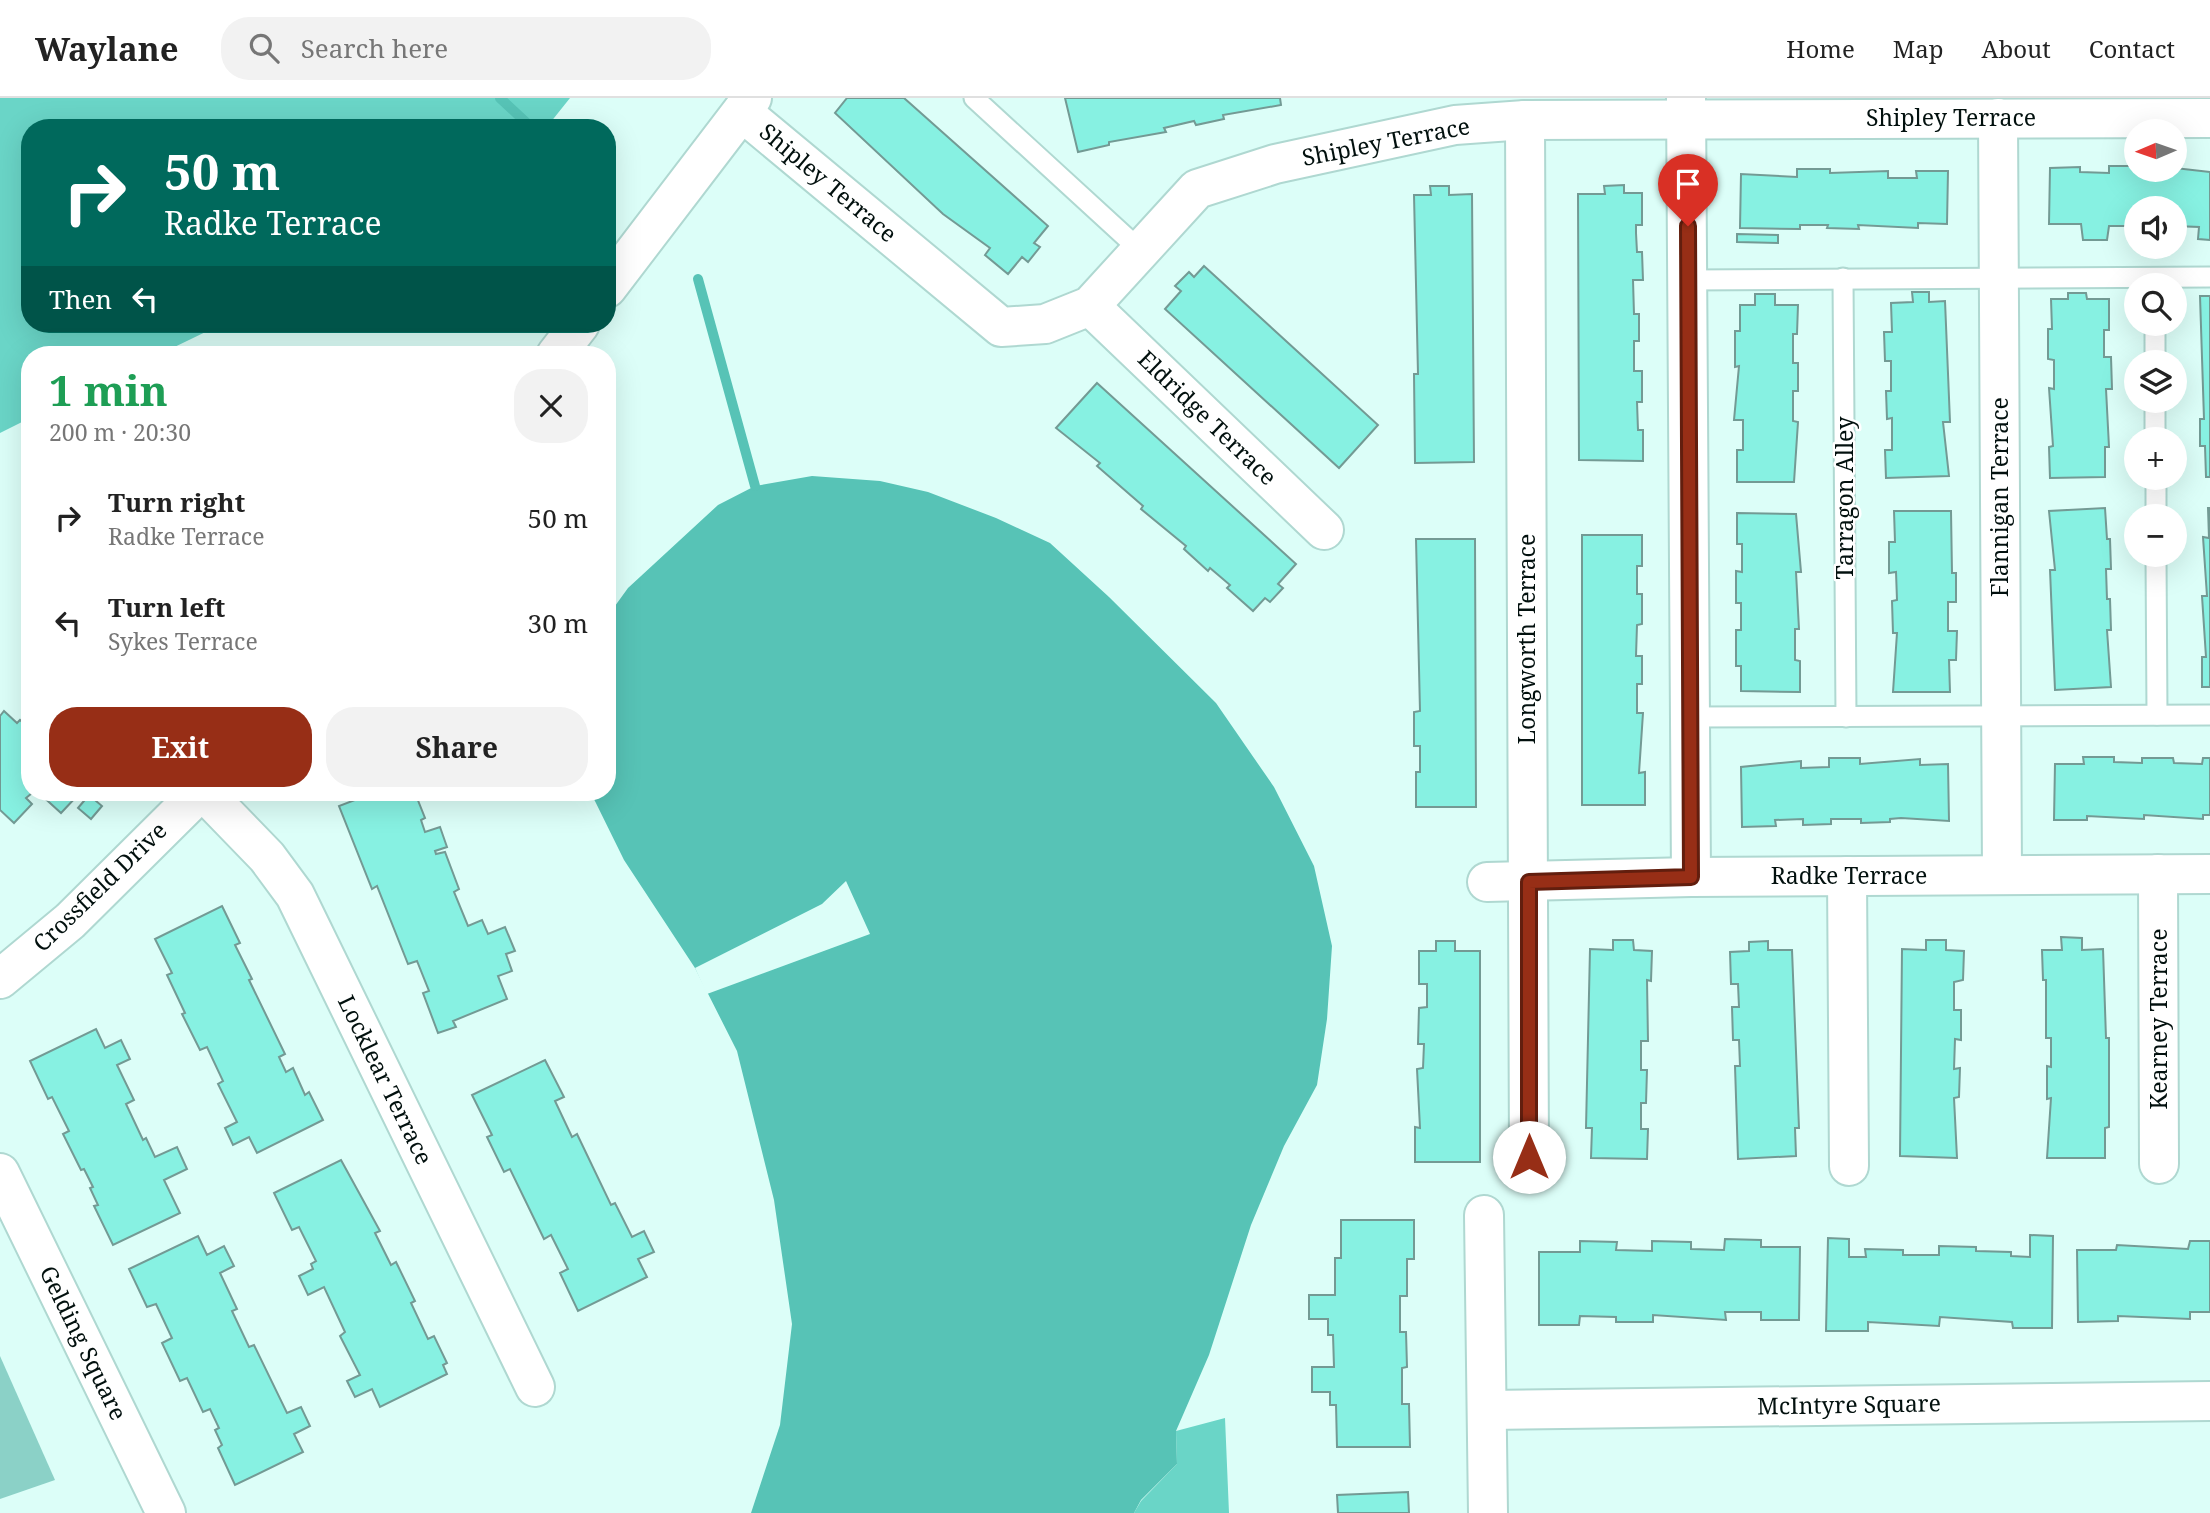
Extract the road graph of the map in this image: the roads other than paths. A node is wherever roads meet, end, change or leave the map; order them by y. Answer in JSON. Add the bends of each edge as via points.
{"nodes":[{"id":1,"x":984,"y":101,"type":"edge"},
{"id":2,"x":747,"y":105,"type":"edge"},
{"id":3,"x":1838,"y":108,"type":"edge"},
{"id":4,"x":1525,"y":109,"type":"edge"},
{"id":5,"x":1686,"y":109,"type":"edge"},
{"id":6,"x":1998,"y":118,"type":"junction"},
{"id":7,"x":2210,"y":118,"type":"edge"},
{"id":8,"x":1140,"y":251,"type":"junction"},
{"id":9,"x":616,"y":276,"type":"edge"},
{"id":10,"x":2210,"y":277,"type":"edge"},
{"id":11,"x":1843,"y":278,"type":"junction"},
{"id":12,"x":1999,"y":278,"type":"junction"},
{"id":13,"x":2187,"y":279,"type":"edge"},
{"id":14,"x":1688,"y":280,"type":"junction"},
{"id":15,"x":2124,"y":280,"type":"edge"},
{"id":16,"x":1090,"y":306,"type":"junction"},
{"id":17,"x":1324,"y":530,"type":"dead end"},
{"id":18,"x":2156,"y":567,"type":"edge"},
{"id":19,"x":2001,"y":715,"type":"junction"},
{"id":20,"x":2157,"y":715,"type":"junction"},
{"id":21,"x":2210,"y":715,"type":"edge"},
{"id":22,"x":1690,"y":717,"type":"junction"},
{"id":23,"x":1846,"y":717,"type":"junction"},
{"id":24,"x":191,"y":801,"type":"edge"},
{"id":25,"x":213,"y":801,"type":"edge"},
{"id":26,"x":2158,"y":874,"type":"junction"},
{"id":27,"x":2210,"y":874,"type":"edge"},
{"id":28,"x":2002,"y":875,"type":"junction"},
{"id":29,"x":1847,"y":876,"type":"junction"},
{"id":30,"x":1691,"y":877,"type":"junction"},
{"id":31,"x":1487,"y":882,"type":"dead end"},
{"id":32,"x":1529,"y":882,"type":"junction"},
{"id":33,"x":0,"y":979,"type":"edge"},
{"id":34,"x":1529,"y":1157,"type":"dead end"},
{"id":35,"x":2159,"y":1164,"type":"dead end"},
{"id":36,"x":1849,"y":1166,"type":"dead end"},
{"id":37,"x":0,"y":1173,"type":"edge"},
{"id":38,"x":1484,"y":1215,"type":"dead end"},
{"id":39,"x":535,"y":1387,"type":"dead end"},
{"id":40,"x":2210,"y":1401,"type":"edge"},
{"id":41,"x":1487,"y":1410,"type":"junction"},
{"id":42,"x":166,"y":1513,"type":"edge"},
{"id":43,"x":1488,"y":1513,"type":"edge"}],
"edges":[{"from":1,"to":8,"type":"lane"},
{"from":2,"to":9,"type":"street"},
{"from":2,"to":16,"type":"street","name":"Shipley Terrace","via":[[1001,327],[1045,324]]},
{"from":3,"to":5,"type":"street","name":"Shipley Terrace"},
{"from":3,"to":6,"type":"street","name":"Shipley Terrace"},
{"from":4,"to":5,"type":"street","name":"Shipley Terrace"},
{"from":4,"to":8,"type":"street","name":"Shipley Terrace","via":[[1275,164],[1197,189]]},
{"from":4,"to":32,"type":"street","name":"Longworth Terrace"},
{"from":5,"to":14,"type":"street"},
{"from":6,"to":7,"type":"street","name":"Shipley Terrace"},
{"from":6,"to":12,"type":"street","name":"Flannigan Terrace"},
{"from":8,"to":16,"type":"street","name":"Shipley Terrace"},
{"from":10,"to":13,"type":"lane"},
{"from":11,"to":12,"type":"lane"},
{"from":11,"to":14,"type":"lane"},
{"from":11,"to":23,"type":"lane","name":"Tarragon Alley"},
{"from":12,"to":15,"type":"lane"},
{"from":12,"to":19,"type":"street","name":"Flannigan Terrace"},
{"from":14,"to":22,"type":"street"},
{"from":16,"to":17,"type":"street","name":"Eldridge Terrace"},
{"from":18,"to":20,"type":"lane"},
{"from":19,"to":20,"type":"lane"},
{"from":19,"to":23,"type":"lane"},
{"from":19,"to":28,"type":"street","name":"Flannigan Terrace"},
{"from":20,"to":21,"type":"lane"},
{"from":22,"to":23,"type":"lane"},
{"from":22,"to":30,"type":"street"},
{"from":24,"to":33,"type":"street","name":"Crossfield Drive","via":[[70,921]]},
{"from":25,"to":39,"type":"street","name":"Locklear Terrace","via":[[267,857],[295,895]]},
{"from":26,"to":27,"type":"street","name":"Radke Terrace"},
{"from":26,"to":28,"type":"street","name":"Radke Terrace"},
{"from":26,"to":35,"type":"street","name":"Kearney Terrace"},
{"from":28,"to":29,"type":"street","name":"Radke Terrace"},
{"from":29,"to":30,"type":"street","name":"Radke Terrace"},
{"from":29,"to":36,"type":"street"},
{"from":30,"to":32,"type":"street","name":"Radke Terrace"},
{"from":31,"to":32,"type":"street","name":"Radke Terrace"},
{"from":32,"to":34,"type":"street","name":"Longworth Terrace"},
{"from":37,"to":42,"type":"street","name":"Gelding Square"},
{"from":38,"to":41,"type":"street"},
{"from":40,"to":41,"type":"street","name":"McIntyre Square"},
{"from":41,"to":43,"type":"street"}]}
